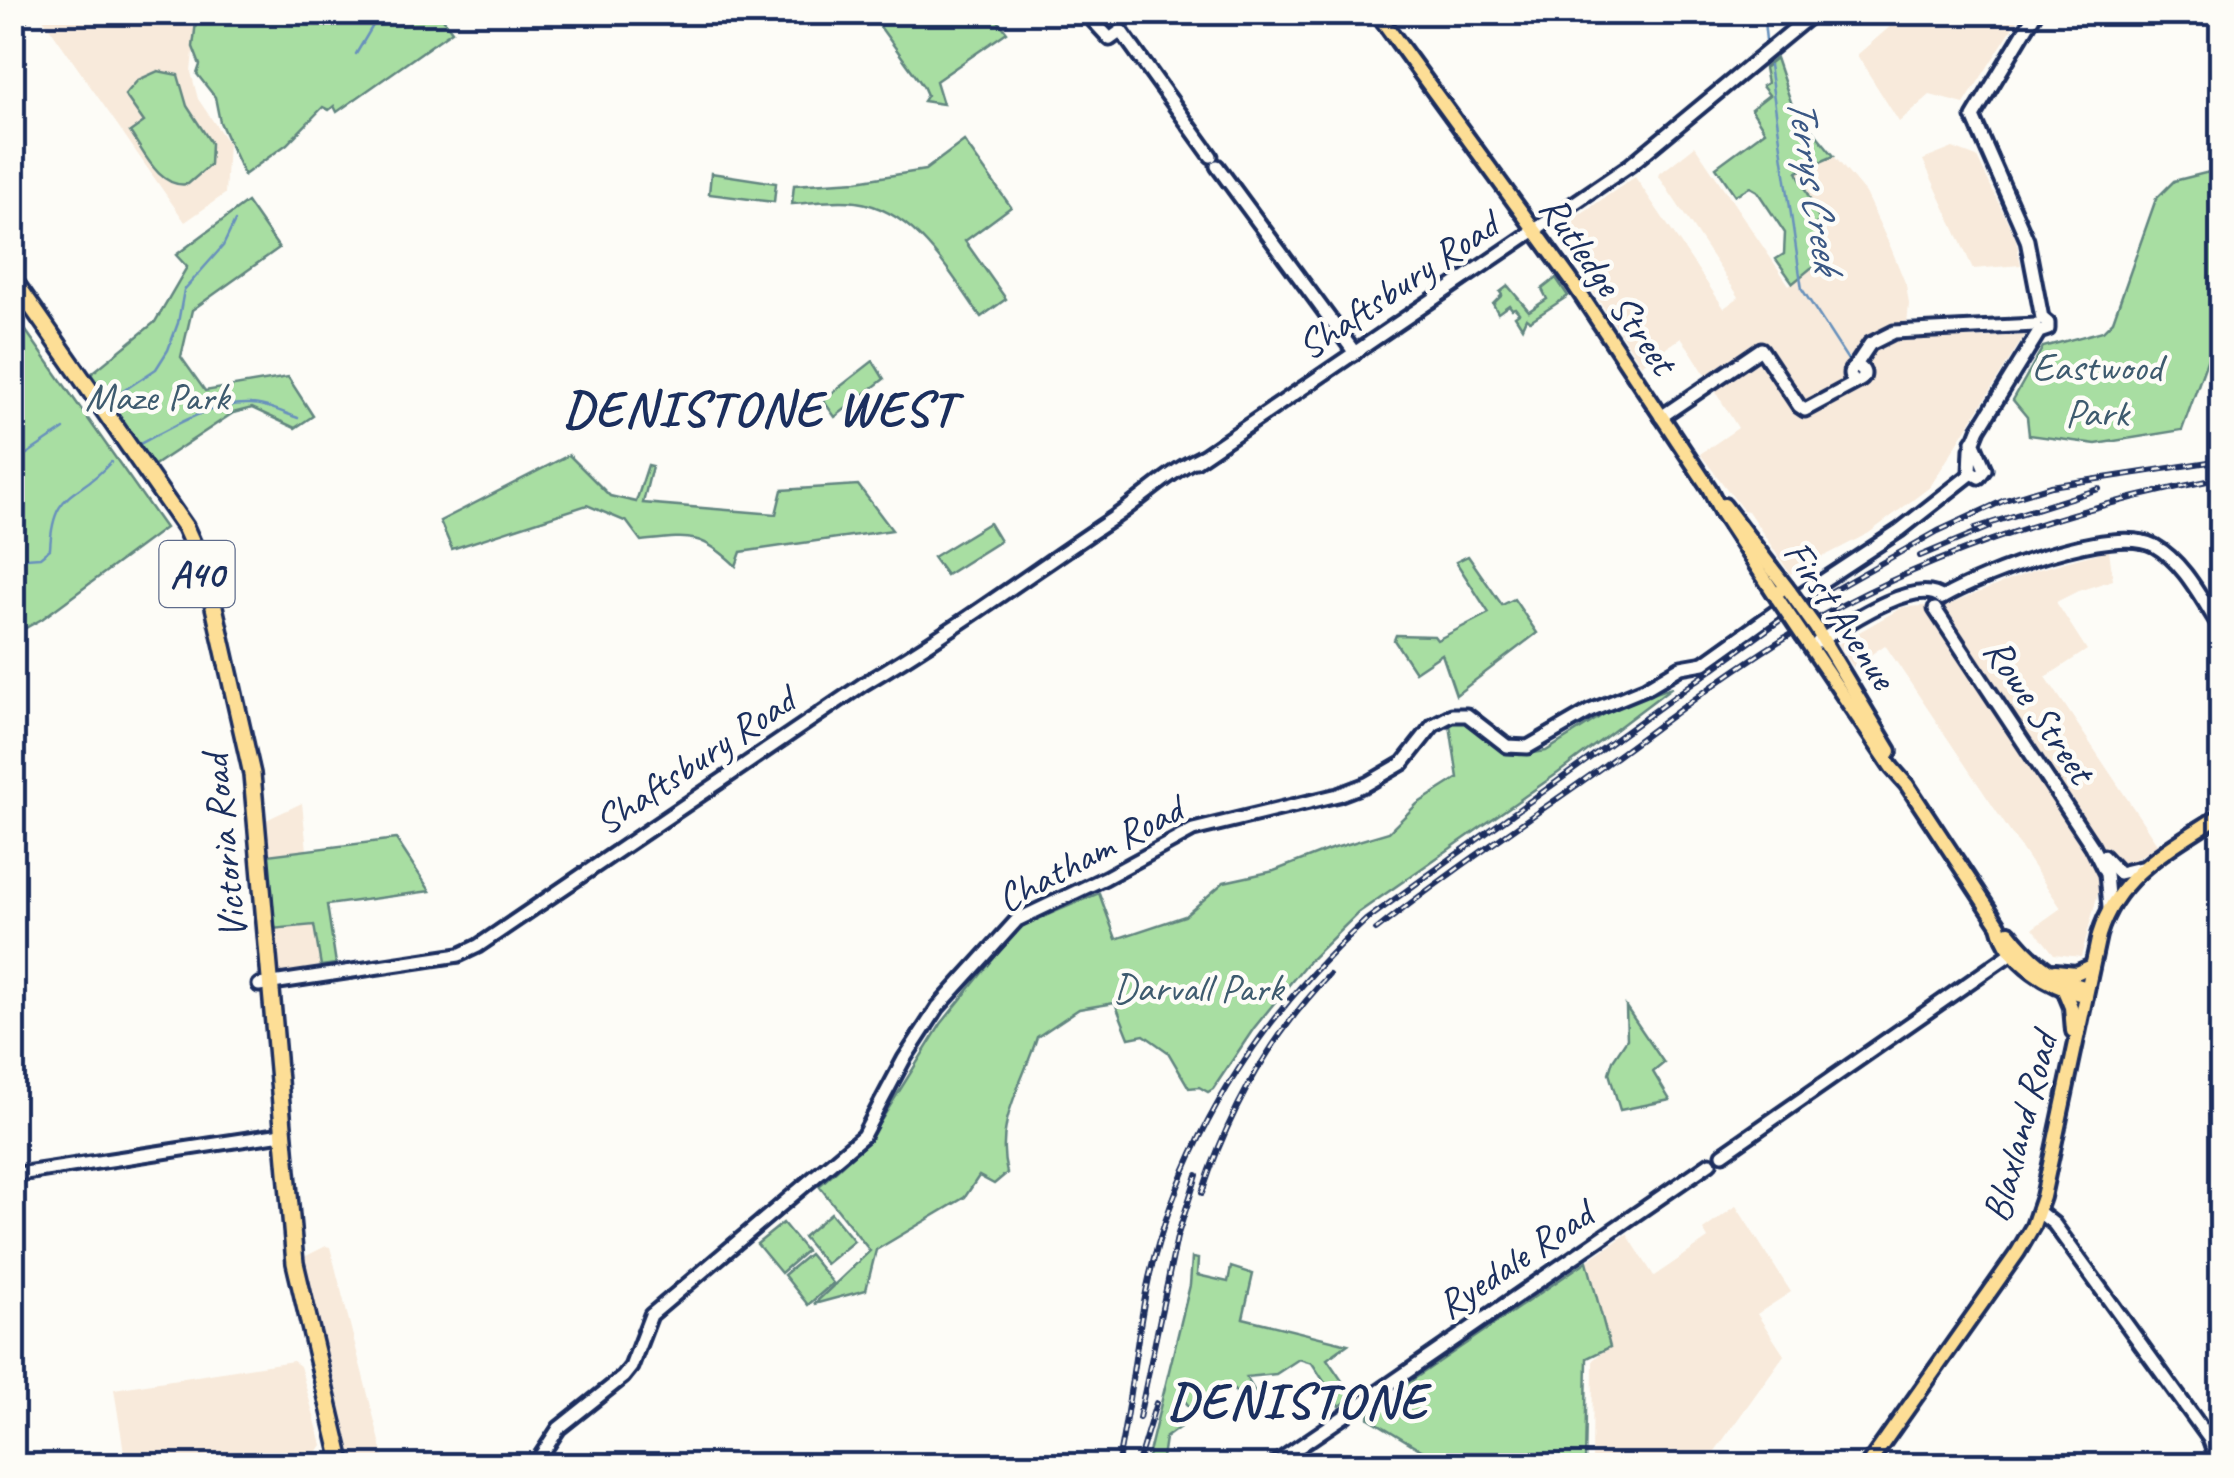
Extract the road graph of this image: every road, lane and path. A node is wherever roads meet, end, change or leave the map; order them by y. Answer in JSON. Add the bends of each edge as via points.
{"nodes":[{"id":1,"x":24,"y":12,"type":"edge"},
{"id":2,"x":1085,"y":12,"type":"edge"},
{"id":3,"x":1376,"y":12,"type":"edge"},
{"id":4,"x":1815,"y":12,"type":"edge"},
{"id":5,"x":2036,"y":12,"type":"edge"},
{"id":6,"x":12,"y":21,"type":"edge"},
{"id":7,"x":1535,"y":230,"type":"junction"},
{"id":8,"x":12,"y":278,"type":"edge"},
{"id":9,"x":12,"y":295,"type":"edge"},
{"id":10,"x":2038,"y":325,"type":"junction"},
{"id":11,"x":1355,"y":353,"type":"junction"},
{"id":12,"x":1661,"y":417,"type":"junction"},
{"id":13,"x":1787,"y":596,"type":"junction"},
{"id":14,"x":1933,"y":602,"type":"junction"},
{"id":15,"x":2220,"y":624,"type":"edge"},
{"id":16,"x":1813,"y":638,"type":"junction"},
{"id":17,"x":2222,"y":814,"type":"edge"},
{"id":18,"x":2092,"y":846,"type":"junction"},
{"id":19,"x":2140,"y":868,"type":"junction"},
{"id":20,"x":2109,"y":908,"type":"junction"},
{"id":21,"x":2000,"y":925,"type":"junction"},
{"id":22,"x":2013,"y":952,"type":"junction"},
{"id":23,"x":2092,"y":966,"type":"junction"},
{"id":24,"x":2048,"y":969,"type":"junction"},
{"id":25,"x":263,"y":985,"type":"junction"},
{"id":26,"x":2064,"y":990,"type":"junction"},
{"id":27,"x":2086,"y":992,"type":"junction"},
{"id":28,"x":2075,"y":1049,"type":"junction"},
{"id":29,"x":279,"y":1134,"type":"junction"},
{"id":30,"x":12,"y":1175,"type":"edge"},
{"id":31,"x":2039,"y":1212,"type":"junction"},
{"id":32,"x":2219,"y":1459,"type":"edge"},
{"id":33,"x":334,"y":1466,"type":"edge"},
{"id":34,"x":343,"y":1466,"type":"edge"},
{"id":35,"x":534,"y":1466,"type":"edge"},
{"id":36,"x":1271,"y":1466,"type":"edge"},
{"id":37,"x":1867,"y":1466,"type":"edge"}],
"edges":[{"from":1,"to":6,"type":"street"},
{"from":2,"to":11,"type":"street","via":[[1116,35]]},
{"from":3,"to":7,"type":"main road","name":"Rutledge Street"},
{"from":4,"to":7,"type":"street","name":"Shaftsbury Road","via":[[1637,160]]},
{"from":5,"to":10,"type":"street","via":[[1974,117],[2027,240]]},
{"from":7,"to":11,"type":"street","name":"Shaftsbury Road"},
{"from":7,"to":12,"type":"main road","name":"Rutledge Street"},
{"from":8,"to":25,"type":"highway","name":"Victoria Road","number":"A40","via":[[202,560],[250,757]]},
{"from":9,"to":25,"type":"highway","name":"Victoria Road","number":"A40","via":[[170,521],[196,572],[243,768]]},
{"from":10,"to":12,"type":"street","via":[[1888,334],[1870,344],[1856,374],[1805,410],[1762,349]]},
{"from":10,"to":13,"type":"street","via":[[1973,441],[1975,469],[1900,530]]},
{"from":11,"to":25,"type":"street","name":"Shaftsbury Road","via":[[478,946],[459,955]]},
{"from":12,"to":13,"type":"main road","name":"Rutledge Street","via":[[1721,512]]},
{"from":13,"to":16,"type":"main road","name":"First Avenue","bridge":true},
{"from":13,"to":35,"type":"street","name":"Chatham Road","via":[[1696,662],[1590,711],[1541,742],[1507,746],[1467,715],[1452,714],[1402,763],[1367,784],[1192,830],[1016,920],[938,1007],[863,1136],[651,1315],[631,1367],[560,1428]]},
{"from":14,"to":15,"type":"street","via":[[2078,547],[2123,538],[2148,543],[2177,566]]},
{"from":14,"to":16,"type":"street","via":[[1894,600]]},
{"from":14,"to":18,"type":"street","name":"Rowe Street"},
{"from":16,"to":21,"type":"main road","name":"First Avenue"},
{"from":17,"to":19,"type":"main road","name":"Blaxland Road"},
{"from":18,"to":19,"type":"street","name":"Rowe Street","via":[[2119,873]]},
{"from":18,"to":20,"type":"street","name":"Rowe Street","via":[[2106,874]]},
{"from":19,"to":20,"type":"main road","name":"Blaxland Road"},
{"from":20,"to":23,"type":"main road","name":"Blaxland Road"},
{"from":21,"to":22,"type":"main road","name":"First Avenue"},
{"from":21,"to":24,"type":"main road","name":"First Avenue"},
{"from":22,"to":26,"type":"main road","name":"First Avenue"},
{"from":22,"to":36,"type":"street","name":"Ryedale Road","via":[[1724,1154],[1721,1165],[1710,1163]]},
{"from":23,"to":24,"type":"main road","via":[[2071,973]]},
{"from":23,"to":27,"type":"main road","name":"Blaxland Road"},
{"from":24,"to":27,"type":"main road","name":"First Avenue"},
{"from":25,"to":29,"type":"highway","name":"Victoria Road","number":"A40"},
{"from":26,"to":27,"type":"main road","name":"First Avenue"},
{"from":26,"to":28,"type":"main road"},
{"from":27,"to":28,"type":"main road","name":"Blaxland Road"},
{"from":28,"to":31,"type":"main road","name":"Blaxland Road"},
{"from":29,"to":30,"type":"street"},
{"from":29,"to":33,"type":"highway","name":"Victoria Road","number":"A40","via":[[288,1272]]},
{"from":29,"to":34,"type":"highway","name":"Victoria Road","number":"A40","via":[[297,1276]]},
{"from":31,"to":32,"type":"street","via":[[2054,1224]]},
{"from":31,"to":37,"type":"main road","name":"Blaxland Road","via":[[2018,1252]]}]}
